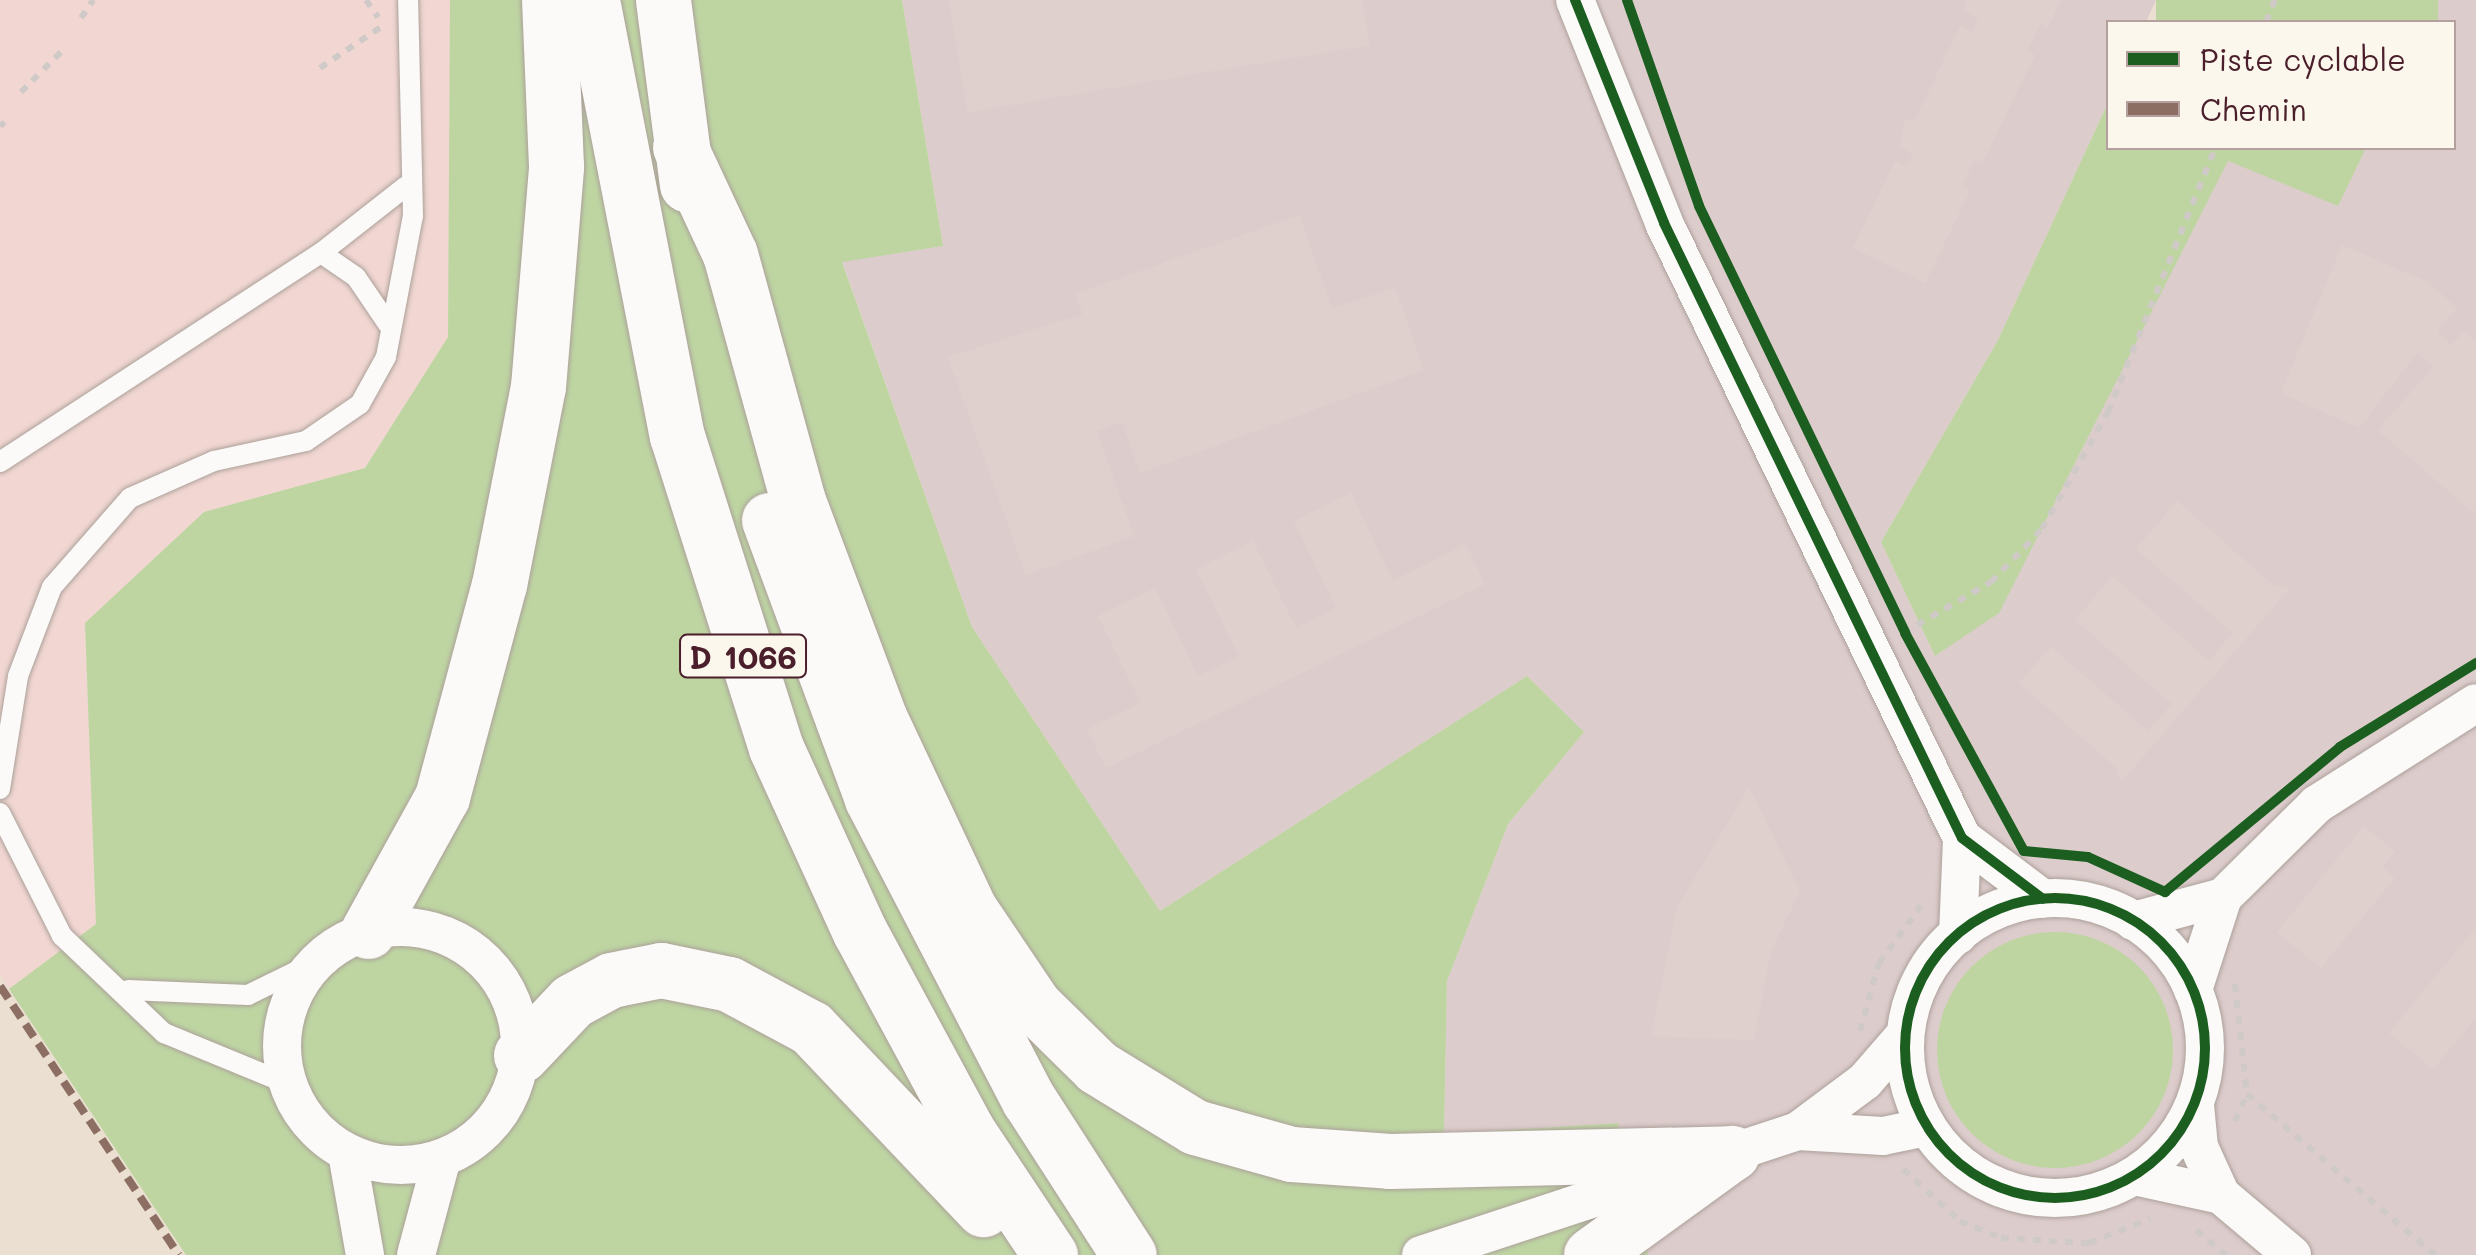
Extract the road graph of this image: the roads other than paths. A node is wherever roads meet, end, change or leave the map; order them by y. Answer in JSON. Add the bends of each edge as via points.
{"nodes":[{"id":1,"x":408,"y":0,"type":"edge"},
{"id":2,"x":548,"y":0,"type":"edge"},
{"id":3,"x":592,"y":0,"type":"edge"},
{"id":4,"x":662,"y":0,"type":"edge"},
{"id":5,"x":1575,"y":0,"type":"edge"},
{"id":6,"x":680,"y":147,"type":"junction"},
{"id":7,"x":406,"y":186,"type":"junction"},
{"id":8,"x":320,"y":253,"type":"junction"},
{"id":9,"x":388,"y":324,"type":"junction"},
{"id":10,"x":0,"y":462,"type":"edge"},
{"id":11,"x":2476,"y":703,"type":"edge"},
{"id":12,"x":0,"y":790,"type":"edge"},
{"id":13,"x":0,"y":813,"type":"edge"},
{"id":14,"x":1962,"y":838,"type":"junction"},
{"id":15,"x":2222,"y":896,"type":"junction"},
{"id":16,"x":2043,"y":900,"type":"junction"},
{"id":17,"x":2133,"y":920,"type":"junction"},
{"id":18,"x":368,"y":932,"type":"junction"},
{"id":19,"x":1958,"y":935,"type":"junction"},
{"id":20,"x":319,"y":960,"type":"junction"},
{"id":21,"x":128,"y":990,"type":"junction"},
{"id":22,"x":2193,"y":990,"type":"junction"},
{"id":23,"x":1904,"y":1036,"type":"junction"},
{"id":24,"x":521,"y":1055,"type":"junction"},
{"id":25,"x":288,"y":1084,"type":"junction"},
{"id":26,"x":2195,"y":1105,"type":"junction"},
{"id":27,"x":1927,"y":1127,"type":"junction"},
{"id":28,"x":1798,"y":1132,"type":"junction"},
{"id":29,"x":348,"y":1152,"type":"junction"},
{"id":30,"x":1732,"y":1153,"type":"junction"},
{"id":31,"x":442,"y":1158,"type":"junction"},
{"id":32,"x":2134,"y":1176,"type":"junction"},
{"id":33,"x":2221,"y":1195,"type":"junction"},
{"id":34,"x":365,"y":1255,"type":"edge"},
{"id":35,"x":416,"y":1255,"type":"edge"},
{"id":36,"x":1026,"y":1255,"type":"edge"},
{"id":37,"x":1050,"y":1255,"type":"edge"},
{"id":38,"x":1129,"y":1255,"type":"edge"},
{"id":39,"x":1421,"y":1255,"type":"edge"},
{"id":40,"x":1591,"y":1255,"type":"edge"},
{"id":41,"x":2292,"y":1255,"type":"edge"}],
"edges":[{"from":1,"to":7,"type":"lane"},
{"from":2,"to":18,"type":"highway","via":[[556,166],[534,405],[442,797]]},
{"from":3,"to":37,"type":"highway","number":"D 1066","via":[[676,436],[776,748],[958,1113]]},
{"from":4,"to":6,"type":"highway","number":"D 1066"},
{"from":5,"to":14,"type":"street","via":[[1664,223]]},
{"from":6,"to":30,"type":"highway","via":[[730,254],[798,501],[880,719],[970,910],[1034,1004],[1097,1067],[1195,1127],[1291,1154],[1390,1161]]},
{"from":6,"to":38,"type":"highway","number":"D 1066","via":[[740,428],[796,608],[872,799],[1028,1100]]},
{"from":7,"to":8,"type":"lane"},
{"from":7,"to":9,"type":"lane","via":[[413,216]]},
{"from":8,"to":9,"type":"lane","via":[[356,278]]},
{"from":8,"to":10,"type":"lane"},
{"from":9,"to":12,"type":"lane","via":[[386,357],[360,404],[306,440],[214,460],[130,498],[52,587],[18,676]]},
{"from":11,"to":15,"type":"street","via":[[2317,804]]},
{"from":13,"to":21,"type":"lane","via":[[62,936]]},
{"from":14,"to":16,"type":"street"},
{"from":14,"to":19,"type":"street"},
{"from":15,"to":17,"type":"street"},
{"from":15,"to":22,"type":"street"},
{"from":16,"to":17,"type":"street","via":[[2082,901]]},
{"from":16,"to":19,"type":"street","via":[[1990,914]]},
{"from":17,"to":22,"type":"street","via":[[2184,968]]},
{"from":18,"to":20,"type":"street"},
{"from":18,"to":24,"type":"street","via":[[436,932],[477,954],[511,999]]},
{"from":19,"to":23,"type":"street","via":[[1915,990]]},
{"from":20,"to":21,"type":"lane","via":[[248,995]]},
{"from":20,"to":25,"type":"street","via":[[286,1017]]},
{"from":21,"to":25,"type":"lane","via":[[164,1032]]},
{"from":22,"to":26,"type":"street","via":[[2206,1058]]},
{"from":23,"to":27,"type":"street","via":[[1908,1084]]},
{"from":23,"to":28,"type":"street","via":[[1865,1081]]},
{"from":24,"to":31,"type":"street","via":[[497,1118]]},
{"from":24,"to":36,"type":"highway","via":[[572,1001],[611,980],[661,970],[729,984],[812,1028]]},
{"from":25,"to":29,"type":"street","via":[[311,1124]]},
{"from":26,"to":32,"type":"street","via":[[2170,1145]]},
{"from":26,"to":33,"type":"street","via":[[2199,1147]]},
{"from":27,"to":28,"type":"street","via":[[1884,1136]]},
{"from":27,"to":32,"type":"street","via":[[1957,1163],[1998,1187],[2044,1198],[2091,1194]]},
{"from":28,"to":30,"type":"street"},
{"from":29,"to":31,"type":"street","via":[[394,1166]]},
{"from":29,"to":34,"type":"street"},
{"from":30,"to":39,"type":"street"},
{"from":30,"to":40,"type":"highway"},
{"from":31,"to":35,"type":"street"},
{"from":32,"to":33,"type":"street"},
{"from":33,"to":41,"type":"street"}]}
